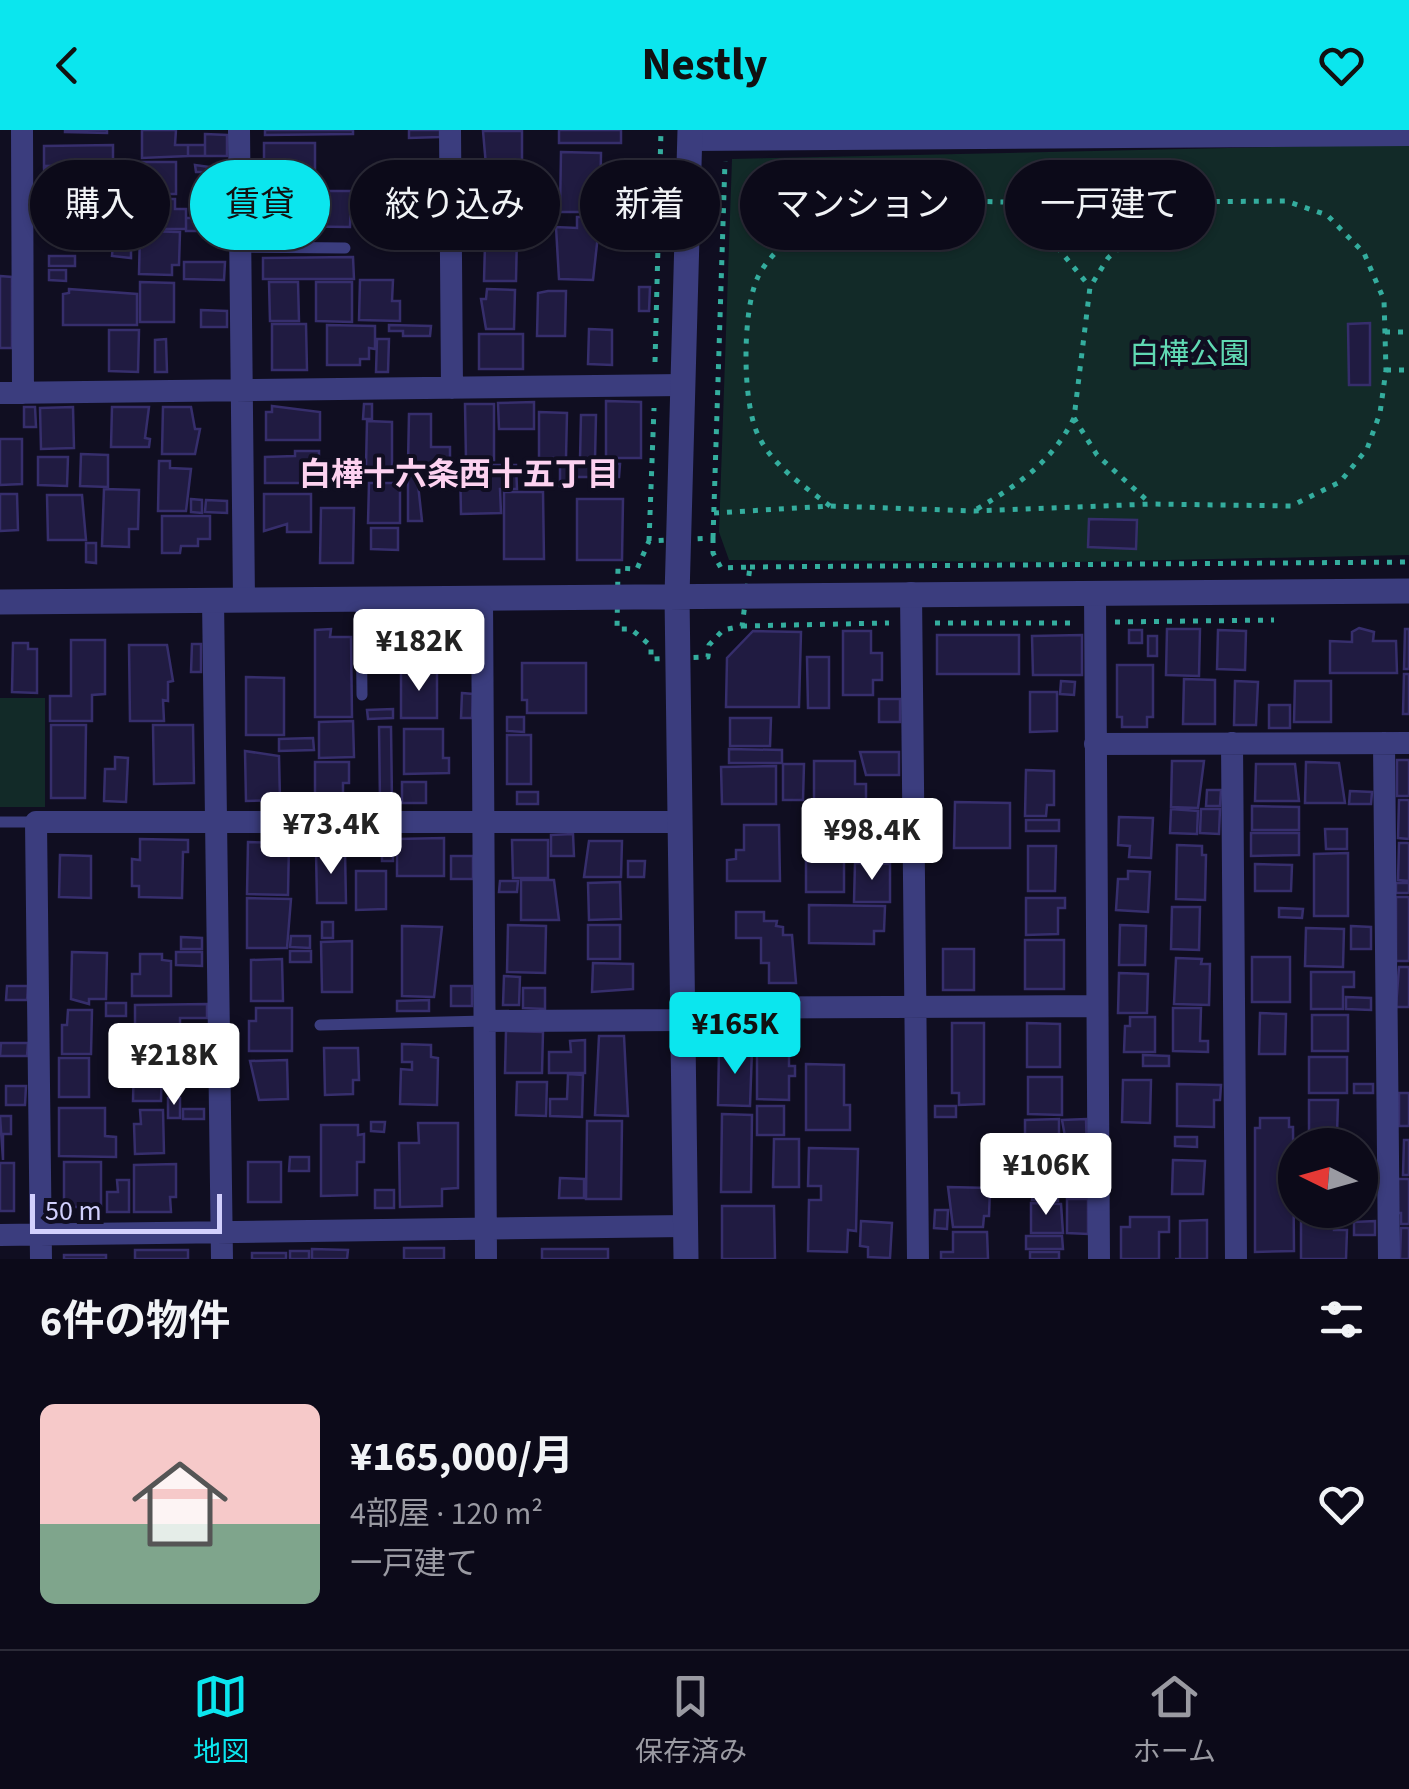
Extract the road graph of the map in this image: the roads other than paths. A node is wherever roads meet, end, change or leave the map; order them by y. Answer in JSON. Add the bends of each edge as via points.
{"nodes":[{"id":1,"x":22,"y":130,"type":"edge"},
{"id":2,"x":240,"y":130,"type":"edge"},
{"id":3,"x":450,"y":130,"type":"edge"},
{"id":4,"x":865,"y":134,"type":"edge"},
{"id":5,"x":927,"y":134,"type":"edge"},
{"id":6,"x":1036,"y":134,"type":"edge"},
{"id":7,"x":689,"y":135,"type":"edge"},
{"id":8,"x":1409,"y":135,"type":"edge"},
{"id":9,"x":240,"y":160,"type":"edge"},
{"id":10,"x":11,"y":181,"type":"edge"},
{"id":11,"x":330,"y":248,"type":"edge"},
{"id":12,"x":345,"y":248,"type":"dead end"},
{"id":13,"x":240,"y":250,"type":"edge"},
{"id":14,"x":683,"y":385,"type":"junction"},
{"id":15,"x":452,"y":388,"type":"junction"},
{"id":16,"x":11,"y":393,"type":"edge"},
{"id":17,"x":242,"y":393,"type":"junction"},
{"id":18,"x":1409,"y":590,"type":"edge"},
{"id":19,"x":911,"y":593,"type":"junction"},
{"id":20,"x":1095,"y":593,"type":"junction"},
{"id":21,"x":677,"y":596,"type":"junction"},
{"id":22,"x":482,"y":598,"type":"junction"},
{"id":23,"x":361,"y":599,"type":"junction"},
{"id":24,"x":213,"y":600,"type":"junction"},
{"id":25,"x":244,"y":600,"type":"junction"},
{"id":26,"x":0,"y":602,"type":"edge"},
{"id":27,"x":362,"y":694,"type":"dead end"},
{"id":28,"x":1232,"y":742,"type":"junction"},
{"id":29,"x":1384,"y":743,"type":"junction"},
{"id":30,"x":1409,"y":743,"type":"edge"},
{"id":31,"x":1095,"y":744,"type":"junction"},
{"id":32,"x":216,"y":821,"type":"junction"},
{"id":33,"x":0,"y":822,"type":"edge"},
{"id":34,"x":36,"y":822,"type":"junction"},
{"id":35,"x":484,"y":822,"type":"junction"},
{"id":36,"x":680,"y":822,"type":"junction"},
{"id":37,"x":1096,"y":1006,"type":"junction"},
{"id":38,"x":914,"y":1007,"type":"junction"},
{"id":39,"x":683,"y":1014,"type":"junction"},
{"id":40,"x":485,"y":1022,"type":"junction"},
{"id":41,"x":320,"y":1026,"type":"dead end"},
{"id":42,"x":686,"y":1226,"type":"junction"},
{"id":43,"x":486,"y":1229,"type":"junction"},
{"id":44,"x":222,"y":1232,"type":"junction"},
{"id":45,"x":0,"y":1235,"type":"edge"},
{"id":46,"x":41,"y":1235,"type":"junction"},
{"id":47,"x":41,"y":1259,"type":"edge"},
{"id":48,"x":222,"y":1259,"type":"edge"},
{"id":49,"x":486,"y":1259,"type":"edge"},
{"id":50,"x":686,"y":1259,"type":"edge"},
{"id":51,"x":918,"y":1259,"type":"edge"},
{"id":52,"x":1099,"y":1259,"type":"edge"},
{"id":53,"x":1236,"y":1259,"type":"edge"},
{"id":54,"x":1389,"y":1259,"type":"edge"}],
"edges":[{"from":1,"to":10,"type":"street"},
{"from":2,"to":9,"type":"street"},
{"from":3,"to":15,"type":"street"},
{"from":4,"to":5,"type":"street"},
{"from":4,"to":7,"type":"street","via":[[726,140]]},
{"from":5,"to":6,"type":"street"},
{"from":6,"to":8,"type":"street"},
{"from":7,"to":14,"type":"street"},
{"from":10,"to":16,"type":"street"},
{"from":11,"to":12,"type":"lane"},
{"from":13,"to":17,"type":"street"},
{"from":14,"to":15,"type":"street"},
{"from":14,"to":21,"type":"street"},
{"from":15,"to":17,"type":"street"},
{"from":16,"to":17,"type":"street"},
{"from":17,"to":25,"type":"street"},
{"from":18,"to":20,"type":"street"},
{"from":19,"to":20,"type":"street"},
{"from":19,"to":21,"type":"street"},
{"from":19,"to":38,"type":"street"},
{"from":20,"to":31,"type":"street"},
{"from":21,"to":22,"type":"street"},
{"from":21,"to":36,"type":"street"},
{"from":22,"to":23,"type":"street"},
{"from":22,"to":35,"type":"street"},
{"from":23,"to":25,"type":"street"},
{"from":23,"to":27,"type":"lane"},
{"from":24,"to":25,"type":"street"},
{"from":24,"to":26,"type":"street"},
{"from":24,"to":32,"type":"street"},
{"from":28,"to":29,"type":"street"},
{"from":28,"to":31,"type":"street"},
{"from":28,"to":53,"type":"street"},
{"from":29,"to":30,"type":"street"},
{"from":29,"to":54,"type":"street"},
{"from":31,"to":37,"type":"street"},
{"from":32,"to":34,"type":"street"},
{"from":32,"to":35,"type":"street"},
{"from":32,"to":44,"type":"street"},
{"from":33,"to":34,"type":"lane"},
{"from":34,"to":46,"type":"street"},
{"from":35,"to":36,"type":"street"},
{"from":35,"to":40,"type":"street"},
{"from":36,"to":39,"type":"street"},
{"from":37,"to":38,"type":"street"},
{"from":37,"to":52,"type":"street"},
{"from":38,"to":39,"type":"street"},
{"from":38,"to":51,"type":"street"},
{"from":39,"to":40,"type":"street"},
{"from":39,"to":42,"type":"street"},
{"from":40,"to":41,"type":"lane"},
{"from":40,"to":43,"type":"street"},
{"from":42,"to":43,"type":"street"},
{"from":42,"to":50,"type":"street"},
{"from":43,"to":44,"type":"street"},
{"from":43,"to":49,"type":"street"},
{"from":44,"to":46,"type":"street"},
{"from":44,"to":48,"type":"street"},
{"from":45,"to":46,"type":"street"},
{"from":46,"to":47,"type":"street"}]}
